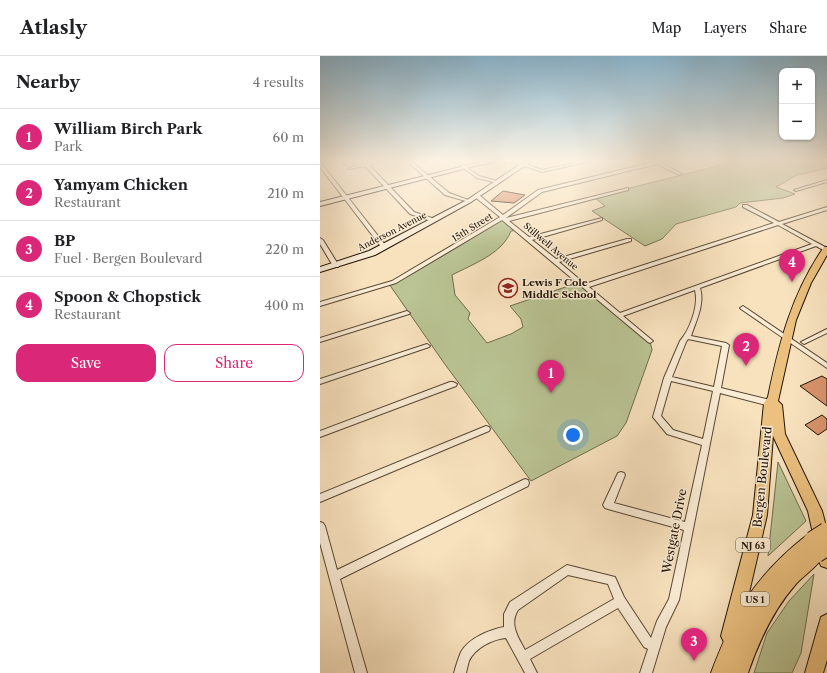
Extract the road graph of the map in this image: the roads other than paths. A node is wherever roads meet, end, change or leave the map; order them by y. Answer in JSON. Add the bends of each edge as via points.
{"nodes":[{"id":1,"x":339,"y":190,"type":"edge"},
{"id":2,"x":377,"y":190,"type":"edge"},
{"id":3,"x":391,"y":190,"type":"edge"},
{"id":4,"x":442,"y":190,"type":"edge"},
{"id":5,"x":486,"y":190,"type":"edge"},
{"id":6,"x":544,"y":190,"type":"edge"},
{"id":7,"x":623,"y":190,"type":"edge"},
{"id":8,"x":477,"y":196,"type":"junction"},
{"id":9,"x":345,"y":198,"type":"junction"},
{"id":10,"x":469,"y":201,"type":"junction"},
{"id":11,"x":320,"y":204,"type":"edge"},
{"id":12,"x":745,"y":206,"type":"dead end"},
{"id":13,"x":827,"y":208,"type":"edge"},
{"id":14,"x":504,"y":219,"type":"junction"},
{"id":15,"x":600,"y":219,"type":"dead end"},
{"id":16,"x":433,"y":220,"type":"junction"},
{"id":17,"x":778,"y":224,"type":"junction"},
{"id":18,"x":529,"y":239,"type":"junction"},
{"id":19,"x":320,"y":240,"type":"edge"},
{"id":20,"x":629,"y":240,"type":"dead end"},
{"id":21,"x":816,"y":244,"type":"junction"},
{"id":22,"x":384,"y":247,"type":"junction"},
{"id":23,"x":827,"y":249,"type":"edge"},
{"id":24,"x":555,"y":261,"type":"junction"},
{"id":25,"x":336,"y":266,"type":"junction"},
{"id":26,"x":320,"y":270,"type":"edge"},
{"id":27,"x":585,"y":286,"type":"junction"},
{"id":28,"x":697,"y":286,"type":"junction"},
{"id":29,"x":320,"y":304,"type":"edge"},
{"id":30,"x":743,"y":308,"type":"dead end"},
{"id":31,"x":407,"y":313,"type":"dead end"},
{"id":32,"x":619,"y":315,"type":"junction"},
{"id":33,"x":827,"y":331,"type":"edge"},
{"id":34,"x":687,"y":337,"type":"junction"},
{"id":35,"x":786,"y":338,"type":"junction"},
{"id":36,"x":320,"y":340,"type":"edge"},
{"id":37,"x":650,"y":342,"type":"dead end"},
{"id":38,"x":804,"y":342,"type":"dead end"},
{"id":39,"x":427,"y":346,"type":"dead end"},
{"id":40,"x":827,"y":366,"type":"edge"},
{"id":41,"x":668,"y":378,"type":"junction"},
{"id":42,"x":320,"y":382,"type":"edge"},
{"id":43,"x":453,"y":384,"type":"dead end"},
{"id":44,"x":718,"y":390,"type":"junction"},
{"id":45,"x":772,"y":400,"type":"junction"},
{"id":46,"x":486,"y":429,"type":"dead end"},
{"id":47,"x":320,"y":434,"type":"edge"},
{"id":48,"x":706,"y":443,"type":"junction"},
{"id":49,"x":621,"y":475,"type":"dead end"},
{"id":50,"x":525,"y":484,"type":"dead end"},
{"id":51,"x":320,"y":498,"type":"edge"},
{"id":52,"x":320,"y":526,"type":"edge"},
{"id":53,"x":688,"y":527,"type":"junction"},
{"id":54,"x":822,"y":547,"type":"edge"},
{"id":55,"x":334,"y":576,"type":"junction"},
{"id":56,"x":620,"y":601,"type":"junction"},
{"id":57,"x":827,"y":623,"type":"edge"},
{"id":58,"x":509,"y":632,"type":"junction"},
{"id":59,"x":654,"y":646,"type":"junction"},
{"id":60,"x":523,"y":657,"type":"junction"},
{"id":61,"x":361,"y":673,"type":"edge"},
{"id":62,"x":460,"y":673,"type":"edge"},
{"id":63,"x":531,"y":673,"type":"edge"},
{"id":64,"x":646,"y":673,"type":"edge"},
{"id":65,"x":721,"y":673,"type":"edge"},
{"id":66,"x":736,"y":673,"type":"edge"},
{"id":67,"x":814,"y":673,"type":"edge"}],
"edges":[{"from":1,"to":9,"type":"street"},
{"from":2,"to":9,"type":"main road"},
{"from":3,"to":16,"type":"street","via":[[412,213]]},
{"from":4,"to":10,"type":"street","via":[[447,194]]},
{"from":5,"to":8,"type":"main road","name":"Anderson Avenue"},
{"from":6,"to":14,"type":"street","name":"15th Street"},
{"from":7,"to":14,"type":"street"},
{"from":8,"to":10,"type":"main road","name":"Anderson Avenue"},
{"from":8,"to":14,"type":"street","name":"Stillwell Avenue"},
{"from":9,"to":11,"type":"main road"},
{"from":9,"to":22,"type":"street"},
{"from":10,"to":16,"type":"main road","name":"Anderson Avenue"},
{"from":12,"to":17,"type":"street"},
{"from":13,"to":17,"type":"street"},
{"from":14,"to":18,"type":"street","name":"Stillwell Avenue"},
{"from":14,"to":29,"type":"street","name":"15th Street","via":[[394,282]]},
{"from":15,"to":18,"type":"street"},
{"from":16,"to":22,"type":"main road","name":"Anderson Avenue"},
{"from":17,"to":21,"type":"street"},
{"from":17,"to":27,"type":"street"},
{"from":18,"to":24,"type":"street","name":"Stillwell Avenue"},
{"from":19,"to":25,"type":"street"},
{"from":20,"to":24,"type":"street"},
{"from":21,"to":23,"type":"street"},
{"from":21,"to":28,"type":"street"},
{"from":22,"to":25,"type":"main road","name":"Anderson Avenue"},
{"from":23,"to":35,"type":"main road","name":"Bergen Boulevard","number":"NJ 63","via":[[801,294]]},
{"from":24,"to":27,"type":"street","name":"Stillwell Avenue"},
{"from":25,"to":26,"type":"main road","name":"Anderson Avenue"},
{"from":27,"to":32,"type":"street","name":"Stillwell Avenue"},
{"from":28,"to":32,"type":"street"},
{"from":28,"to":34,"type":"street","via":[[700,292],[699,300]]},
{"from":30,"to":35,"type":"street"},
{"from":31,"to":36,"type":"street"},
{"from":32,"to":37,"type":"street","name":"Stillwell Avenue"},
{"from":33,"to":38,"type":"street"},
{"from":34,"to":41,"type":"street"},
{"from":34,"to":44,"type":"street","name":"Westgate Drive","via":[[726,345]]},
{"from":35,"to":40,"type":"street"},
{"from":35,"to":45,"type":"main road","name":"Bergen Boulevard","number":"NJ 63"},
{"from":39,"to":42,"type":"street"},
{"from":41,"to":44,"type":"street"},
{"from":41,"to":48,"type":"street","via":[[657,417],[670,432]]},
{"from":43,"to":47,"type":"street"},
{"from":44,"to":45,"type":"street"},
{"from":44,"to":48,"type":"street","name":"Westgate Drive"},
{"from":45,"to":54,"type":"main road","name":"Bergen Boulevard","number":"NJ 63","via":[[778,434],[815,511]]},
{"from":45,"to":65,"type":"main road","name":"Bergen Boulevard","number":"NJ 63","via":[[758,524]]},
{"from":46,"to":51,"type":"street"},
{"from":48,"to":53,"type":"street","name":"Westgate Drive"},
{"from":49,"to":53,"type":"street","via":[[608,505]]},
{"from":50,"to":55,"type":"street"},
{"from":52,"to":55,"type":"street"},
{"from":53,"to":59,"type":"street","name":"Westgate Drive","via":[[674,600],[660,625]]},
{"from":54,"to":65,"type":"highway","number":"US 1","via":[[783,566],[756,598],[740,625]]},
{"from":54,"to":66,"type":"highway","number":"US 1","via":[[787,579],[769,601],[754,627]]},
{"from":55,"to":61,"type":"street"},
{"from":56,"to":58,"type":"street","via":[[611,580],[567,570],[514,606],[509,614]]},
{"from":56,"to":59,"type":"street","via":[[648,643]]},
{"from":56,"to":60,"type":"street"},
{"from":57,"to":67,"type":"main road"},
{"from":58,"to":60,"type":"street"},
{"from":58,"to":62,"type":"street","via":[[501,632],[473,647],[466,656]]},
{"from":59,"to":64,"type":"street","name":"Westgate Drive"},
{"from":60,"to":63,"type":"street"}]}
